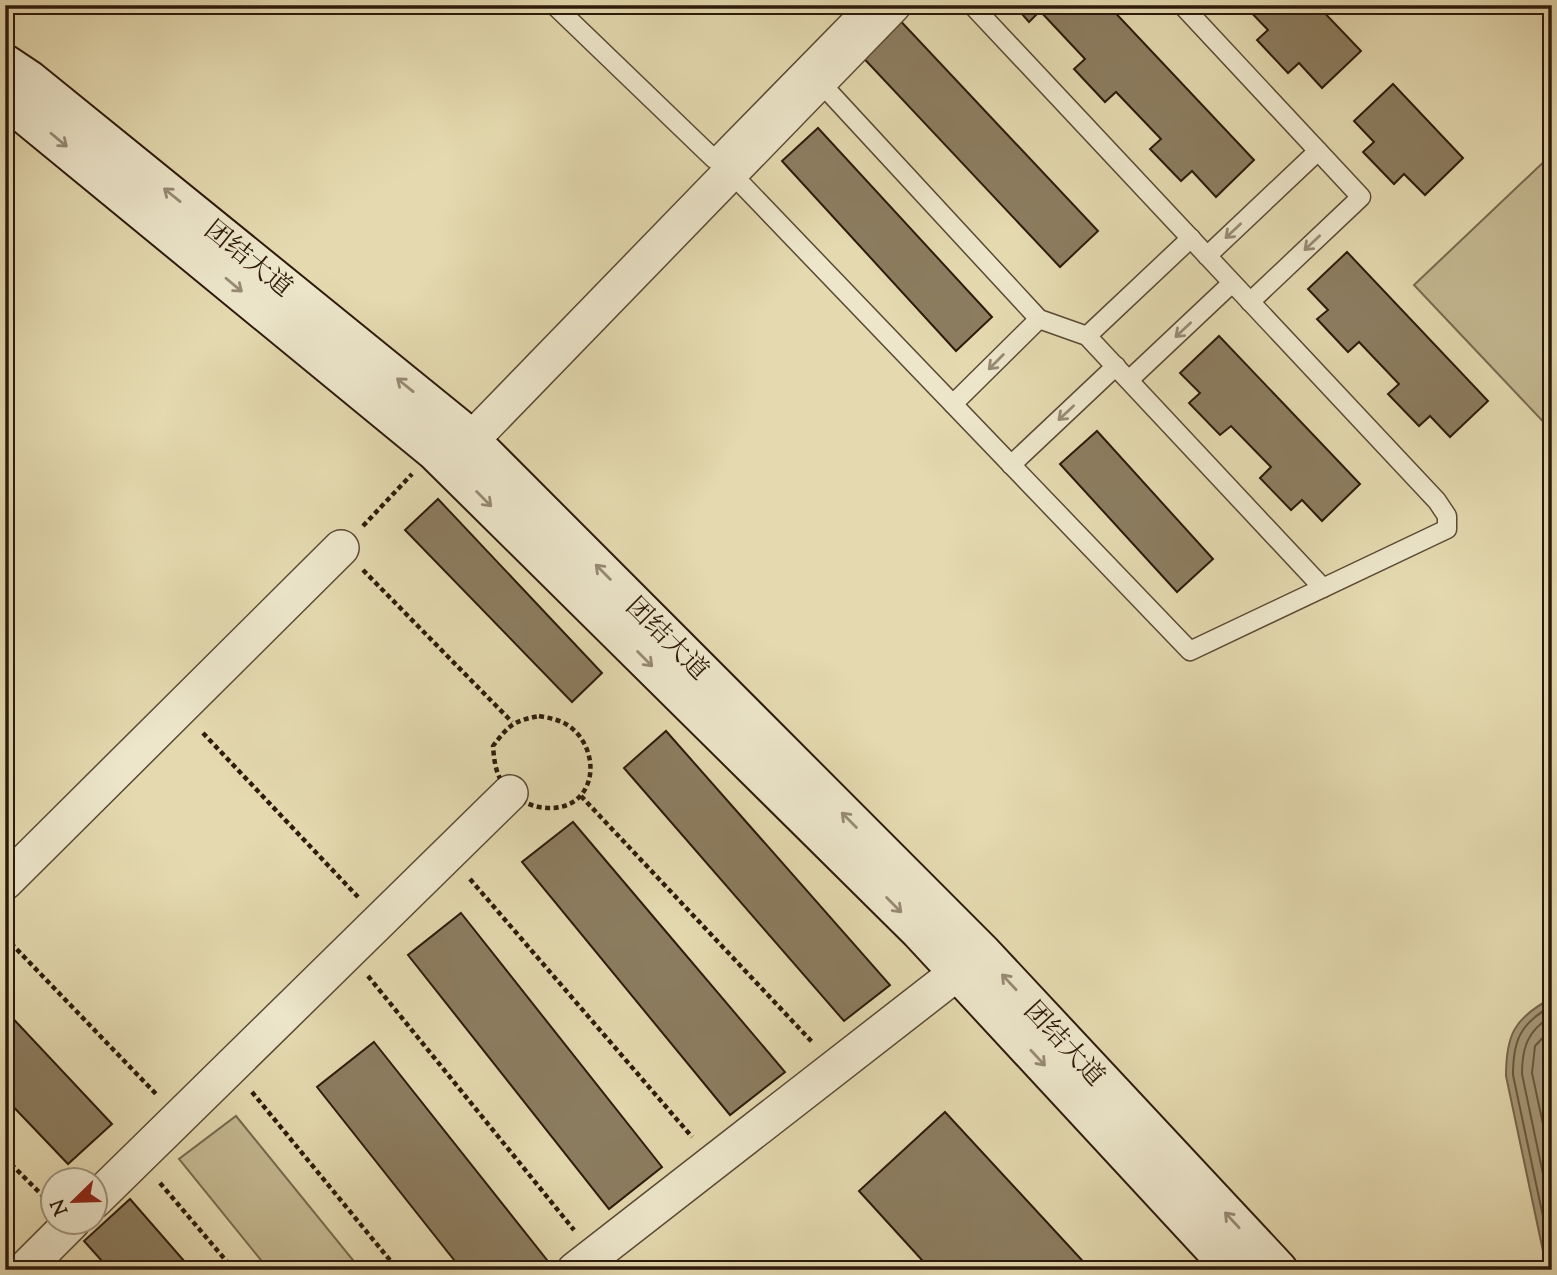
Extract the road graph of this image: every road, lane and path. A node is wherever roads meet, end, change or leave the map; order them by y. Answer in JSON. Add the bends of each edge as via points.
{"nodes":[{"id":1,"x":554,"y":5,"type":"edge"},
{"id":2,"x":865,"y":5,"type":"edge"},
{"id":3,"x":893,"y":5,"type":"edge"},
{"id":4,"x":972,"y":5,"type":"edge"},
{"id":5,"x":1182,"y":5,"type":"edge"},
{"id":6,"x":5,"y":64,"type":"edge"},
{"id":7,"x":818,"y":80,"type":"junction"},
{"id":8,"x":5,"y":98,"type":"edge"},
{"id":9,"x":1318,"y":151,"type":"junction"},
{"id":10,"x":730,"y":173,"type":"junction"},
{"id":11,"x":1191,"y":238,"type":"junction"},
{"id":12,"x":1207,"y":256,"type":"junction"},
{"id":13,"x":1232,"y":283,"type":"junction"},
{"id":14,"x":1250,"y":302,"type":"junction"},
{"id":15,"x":1039,"y":319,"type":"junction"},
{"id":16,"x":1087,"y":336,"type":"junction"},
{"id":17,"x":1116,"y":366,"type":"junction"},
{"id":18,"x":1129,"y":380,"type":"junction"},
{"id":19,"x":953,"y":404,"type":"junction"},
{"id":20,"x":453,"y":445,"type":"junction"},
{"id":21,"x":1011,"y":465,"type":"junction"},
{"id":22,"x":341,"y":548,"type":"junction"},
{"id":23,"x":1324,"y":587,"type":"junction"},
{"id":24,"x":180,"y":708,"type":"junction"},
{"id":25,"x":512,"y":722,"type":"junction"},
{"id":26,"x":510,"y":793,"type":"junction"},
{"id":27,"x":581,"y":796,"type":"junction"},
{"id":28,"x":448,"y":854,"type":"junction"},
{"id":29,"x":5,"y":882,"type":"edge"},
{"id":30,"x":380,"y":920,"type":"junction"},
{"id":31,"x":5,"y":937,"type":"edge"},
{"id":32,"x":348,"y":952,"type":"junction"},
{"id":33,"x":958,"y":972,"type":"junction"},
{"id":34,"x":232,"y":1066,"type":"junction"},
{"id":35,"x":836,"y":1066,"type":"junction"},
{"id":36,"x":179,"y":1118,"type":"junction"},
{"id":37,"x":138,"y":1157,"type":"junction"},
{"id":38,"x":5,"y":1158,"type":"edge"},
{"id":39,"x":713,"y":1162,"type":"junction"},
{"id":40,"x":108,"y":1186,"type":"edge"},
{"id":41,"x":38,"y":1191,"type":"edge"},
{"id":42,"x":59,"y":1236,"type":"edge"},
{"id":43,"x":585,"y":1262,"type":"edge"},
{"id":44,"x":24,"y":1270,"type":"edge"},
{"id":45,"x":234,"y":1270,"type":"edge"},
{"id":46,"x":398,"y":1270,"type":"edge"},
{"id":47,"x":1234,"y":1270,"type":"edge"},
{"id":48,"x":1278,"y":1270,"type":"edge"}],
"edges":[{"from":1,"to":2,"type":"lane","via":[[714,159]]},
{"from":3,"to":7,"type":"street"},
{"from":4,"to":11,"type":"lane"},
{"from":5,"to":9,"type":"lane"},
{"from":20,"to":6,"type":"main road","name":"团结大道","one_way":true},
{"from":7,"to":10,"type":"street"},
{"from":7,"to":15,"type":"lane"},
{"from":8,"to":20,"type":"main road","name":"团结大道","one_way":true},
{"from":9,"to":12,"type":"lane","one_way":true},
{"from":9,"to":14,"type":"lane","one_way":true,"via":[[1361,197]]},
{"from":10,"to":19,"type":"lane"},
{"from":10,"to":20,"type":"street"},
{"from":11,"to":12,"type":"lane"},
{"from":11,"to":16,"type":"lane"},
{"from":12,"to":13,"type":"lane"},
{"from":13,"to":14,"type":"lane"},
{"from":13,"to":18,"type":"lane","one_way":true},
{"from":14,"to":23,"type":"lane","via":[[1447,516],[1447,529]]},
{"from":15,"to":16,"type":"lane"},
{"from":15,"to":19,"type":"lane","one_way":true},
{"from":16,"to":17,"type":"lane"},
{"from":17,"to":18,"type":"lane"},
{"from":17,"to":21,"type":"lane","one_way":true},
{"from":18,"to":23,"type":"lane"},
{"from":19,"to":21,"type":"lane"},
{"from":20,"to":22,"type":"path"},
{"from":20,"to":33,"type":"main road","name":"团结大道","one_way":true},
{"from":48,"to":20,"type":"main road","name":"团结大道","one_way":true,"via":[[982,953]]},
{"from":21,"to":23,"type":"lane","via":[[1190,651]]},
{"from":22,"to":24,"type":"street"},
{"from":22,"to":25,"type":"path"},
{"from":24,"to":29,"type":"street"},
{"from":24,"to":30,"type":"path"},
{"from":25,"to":26,"type":"path","via":[[493,746],[495,766]]},
{"from":25,"to":27,"type":"path","via":[[539,716],[560,721],[577,733],[591,764]]},
{"from":26,"to":27,"type":"path","via":[[526,804],[547,808],[564,806]]},
{"from":26,"to":28,"type":"street"},
{"from":27,"to":35,"type":"path"},
{"from":28,"to":30,"type":"street"},
{"from":28,"to":39,"type":"path"},
{"from":30,"to":32,"type":"street"},
{"from":31,"to":36,"type":"path"},
{"from":32,"to":34,"type":"street"},
{"from":32,"to":43,"type":"path"},
{"from":33,"to":35,"type":"street"},
{"from":33,"to":47,"type":"main road","name":"团结大道","one_way":true},
{"from":34,"to":36,"type":"street"},
{"from":34,"to":46,"type":"path"},
{"from":35,"to":39,"type":"street"},
{"from":36,"to":37,"type":"street"},
{"from":37,"to":40,"type":"street"},
{"from":37,"to":45,"type":"path"},
{"from":38,"to":41,"type":"path"},
{"from":39,"to":43,"type":"street"},
{"from":42,"to":44,"type":"street"}]}
